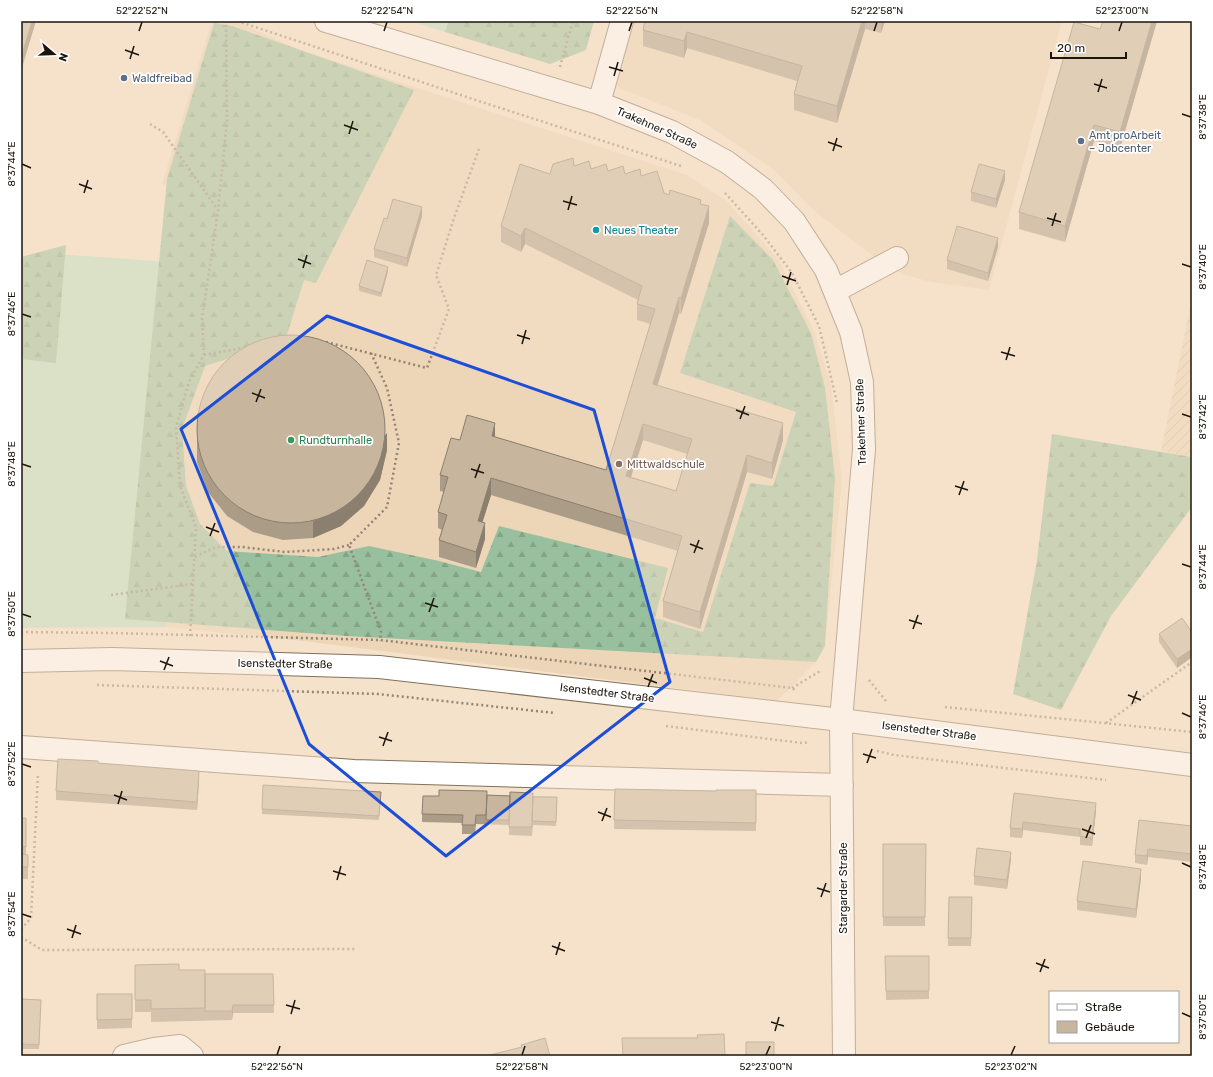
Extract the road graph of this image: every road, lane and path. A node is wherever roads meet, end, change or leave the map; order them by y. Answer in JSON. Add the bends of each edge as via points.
{"nodes":[{"id":1,"x":226,"y":21,"type":"edge"},
{"id":2,"x":237,"y":21,"type":"edge"},
{"id":3,"x":326,"y":21,"type":"edge"},
{"id":4,"x":573,"y":21,"type":"edge"},
{"id":5,"x":622,"y":21,"type":"edge"},
{"id":6,"x":554,"y":89,"type":"junction"},
{"id":7,"x":599,"y":103,"type":"junction"},
{"id":8,"x":150,"y":124,"type":"dead end"},
{"id":9,"x":480,"y":146,"type":"dead end"},
{"id":10,"x":687,"y":168,"type":"dead end"},
{"id":11,"x":720,"y":187,"type":"dead end"},
{"id":12,"x":218,"y":211,"type":"junction"},
{"id":13,"x":897,"y":258,"type":"dead end"},
{"id":14,"x":835,"y":292,"type":"junction"},
{"id":15,"x":322,"y":342,"type":"edge"},
{"id":16,"x":254,"y":345,"type":"edge"},
{"id":17,"x":370,"y":353,"type":"junction"},
{"id":18,"x":204,"y":355,"type":"junction"},
{"id":19,"x":837,"y":407,"type":"dead end"},
{"id":20,"x":349,"y":545,"type":"junction"},
{"id":21,"x":195,"y":557,"type":"junction"},
{"id":22,"x":193,"y":584,"type":"junction"},
{"id":23,"x":111,"y":595,"type":"dead end"},
{"id":24,"x":380,"y":640,"type":"dead end"},
{"id":25,"x":21,"y":661,"type":"edge"},
{"id":26,"x":189,"y":661,"type":"junction"},
{"id":27,"x":1192,"y":662,"type":"edge"},
{"id":28,"x":825,"y":668,"type":"dead end"},
{"id":29,"x":867,"y":677,"type":"dead end"},
{"id":30,"x":92,"y":685,"type":"dead end"},
{"id":31,"x":792,"y":688,"type":"dead end"},
{"id":32,"x":894,"y":702,"type":"dead end"},
{"id":33,"x":941,"y":707,"type":"dead end"},
{"id":34,"x":560,"y":714,"type":"dead end"},
{"id":35,"x":1106,"y":724,"type":"junction"},
{"id":36,"x":662,"y":726,"type":"dead end"},
{"id":37,"x":841,"y":731,"type":"junction"},
{"id":38,"x":1192,"y":732,"type":"edge"},
{"id":39,"x":30,"y":748,"type":"edge"},
{"id":40,"x":1191,"y":765,"type":"edge"},
{"id":41,"x":1114,"y":781,"type":"dead end"},
{"id":42,"x":842,"y":785,"type":"junction"},
{"id":43,"x":21,"y":929,"type":"edge"},
{"id":44,"x":21,"y":937,"type":"edge"},
{"id":45,"x":355,"y":949,"type":"dead end"},
{"id":46,"x":124,"y":1056,"type":"edge"},
{"id":47,"x":192,"y":1056,"type":"edge"},
{"id":48,"x":844,"y":1056,"type":"edge"}],
"edges":[{"from":1,"to":12,"type":"path","via":[[227,120]]},
{"from":2,"to":10,"type":"path"},
{"from":3,"to":6,"type":"street","name":"Trakehner Straße"},
{"from":4,"to":6,"type":"path"},
{"from":5,"to":7,"type":"street"},
{"from":6,"to":7,"type":"street","name":"Trakehner Straße"},
{"from":7,"to":14,"type":"street","name":"Trakehner Straße","via":[[672,132],[727,162],[764,189],[794,221],[826,270]]},
{"from":8,"to":12,"type":"path","via":[[163,132]]},
{"from":9,"to":17,"type":"path","via":[[436,275],[449,309],[427,368]]},
{"from":11,"to":19,"type":"path","via":[[763,235],[792,273],[819,326]]},
{"from":12,"to":18,"type":"path","via":[[202,319]]},
{"from":13,"to":14,"type":"street"},
{"from":14,"to":37,"type":"street","name":"Trakehner Straße","via":[[851,332],[862,382],[864,450]]},
{"from":15,"to":17,"type":"path"},
{"from":16,"to":18,"type":"path"},
{"from":17,"to":20,"type":"path","via":[[387,388],[399,443],[387,507]]},
{"from":18,"to":21,"type":"path","via":[[189,382],[176,427],[180,486],[196,527]]},
{"from":20,"to":21,"type":"path","via":[[334,549],[285,552],[216,547]]},
{"from":20,"to":24,"type":"path","via":[[381,632]]},
{"from":21,"to":22,"type":"path"},
{"from":22,"to":23,"type":"path"},
{"from":22,"to":26,"type":"path"},
{"from":25,"to":26,"type":"street","name":"Isenstedter Straße"},
{"from":26,"to":37,"type":"street","name":"Isenstedter Straße","via":[[397,668]]},
{"from":27,"to":35,"type":"path"},
{"from":28,"to":31,"type":"path"},
{"from":29,"to":32,"type":"path","via":[[886,701]]},
{"from":30,"to":34,"type":"path","via":[[378,694]]},
{"from":33,"to":35,"type":"path"},
{"from":35,"to":38,"type":"path"},
{"from":36,"to":37,"type":"path","via":[[802,742]]},
{"from":37,"to":40,"type":"street","name":"Isenstedter Straße"},
{"from":37,"to":41,"type":"path","via":[[894,755]]},
{"from":37,"to":42,"type":"street","name":"Stargarder Straße"},
{"from":39,"to":42,"type":"street","via":[[354,771]]},
{"from":39,"to":43,"type":"path","via":[[31,918]]},
{"from":42,"to":48,"type":"street","name":"Stargarder Straße"},
{"from":44,"to":45,"type":"path","via":[[42,950]]},
{"from":46,"to":47,"type":"street","via":[[180,1046]]}]}
